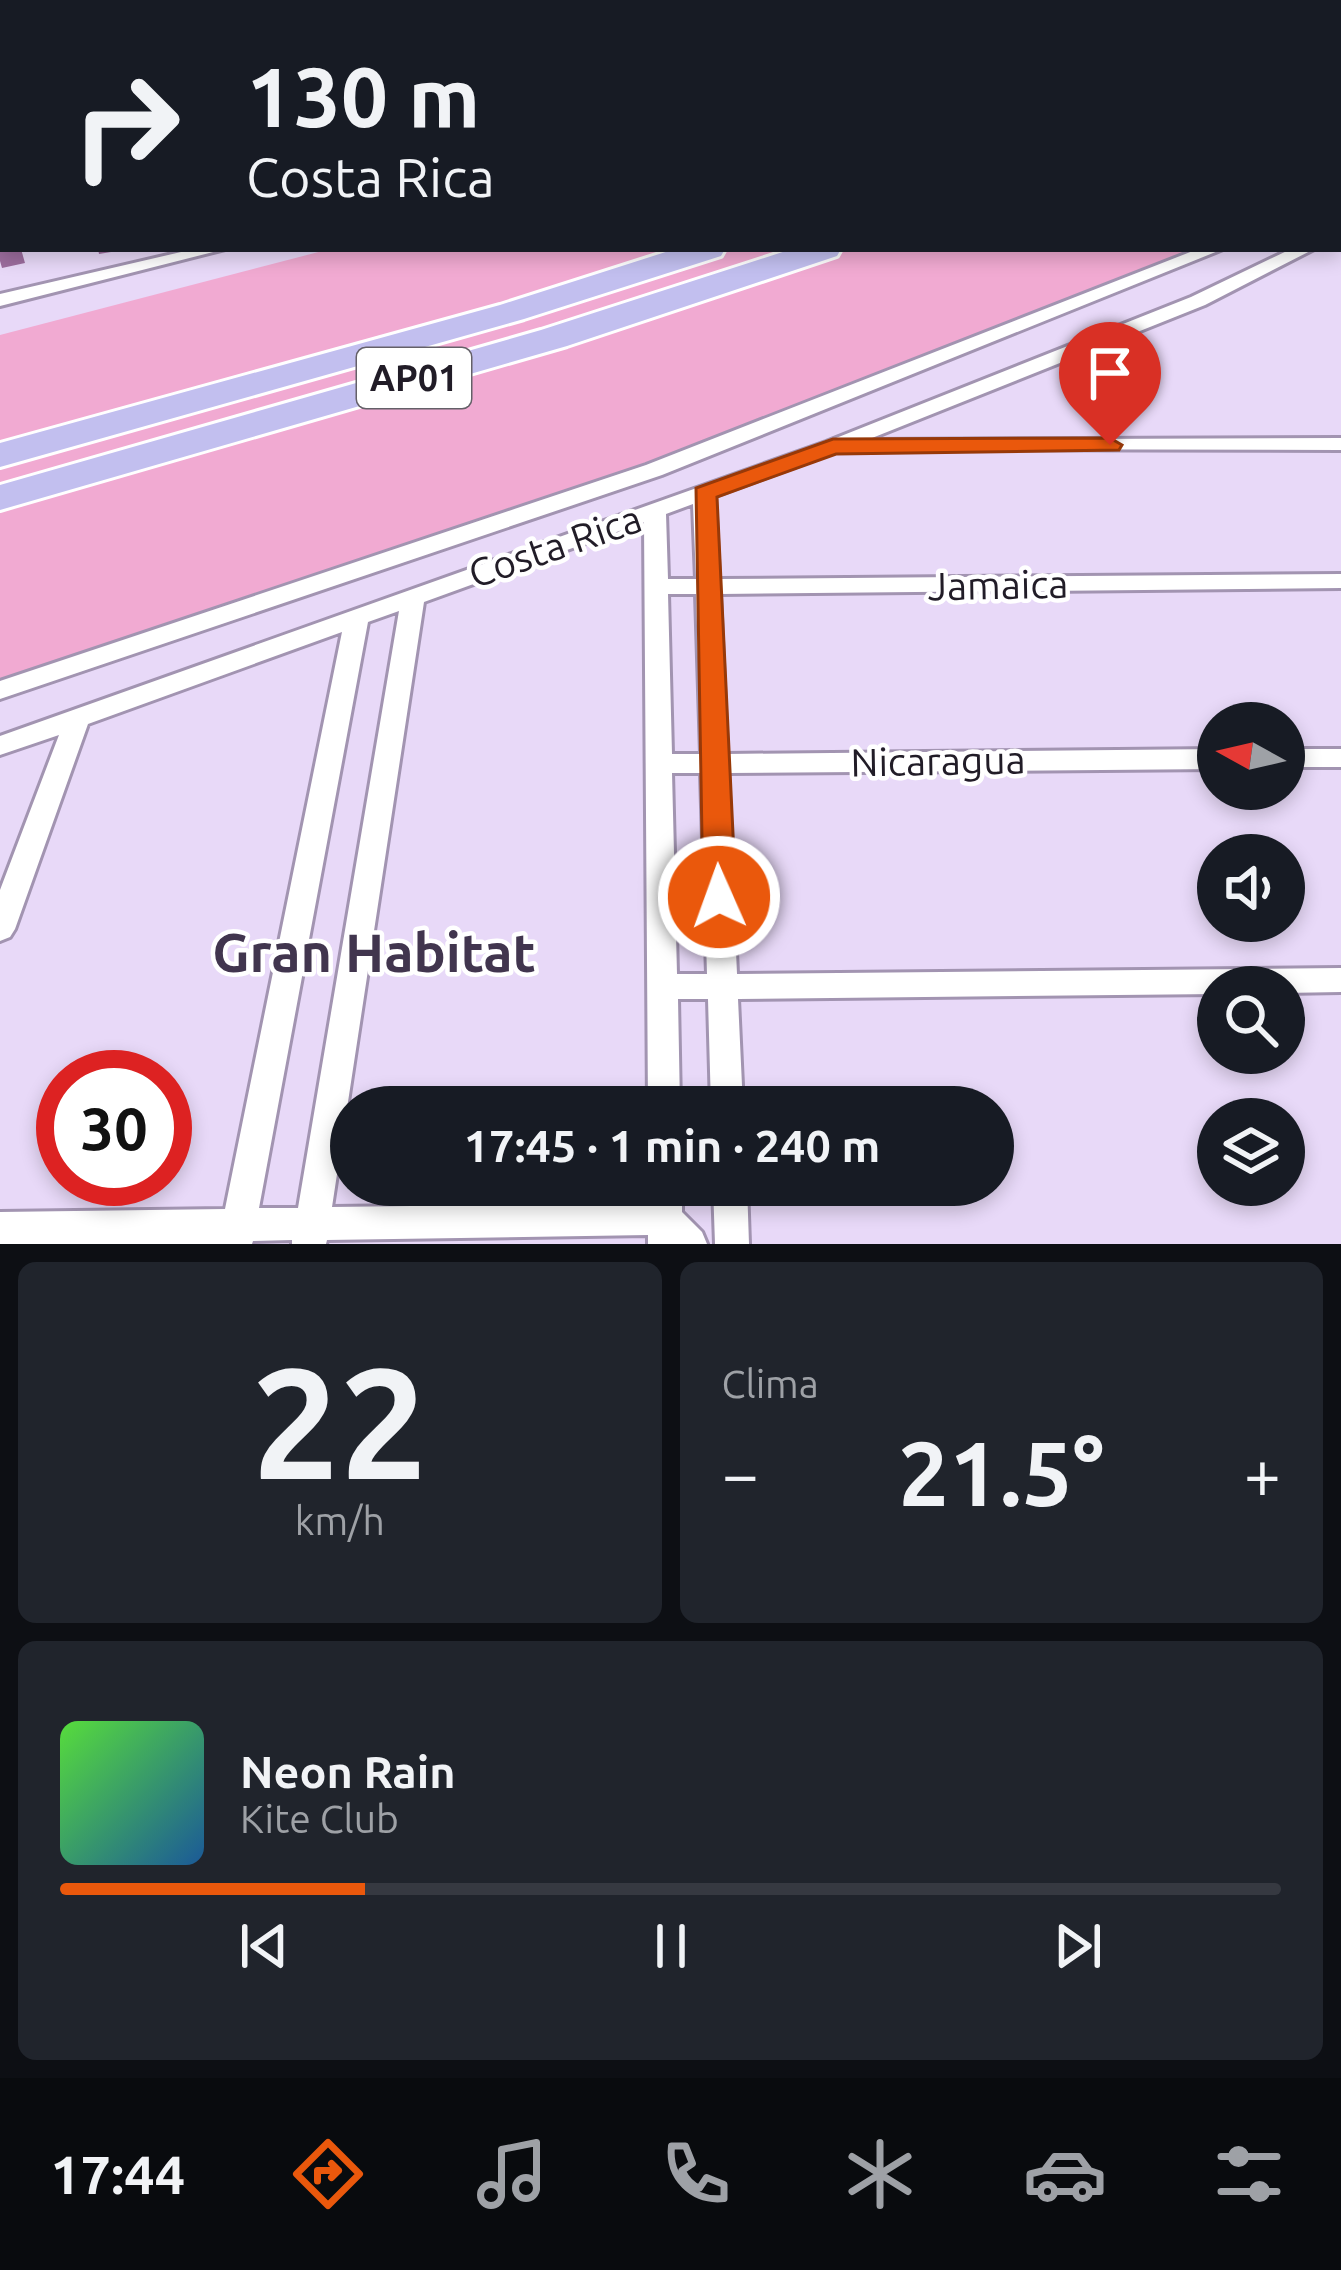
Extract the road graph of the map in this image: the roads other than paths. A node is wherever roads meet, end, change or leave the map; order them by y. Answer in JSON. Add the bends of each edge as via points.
{"nodes":[{"id":1,"x":190,"y":252,"type":"edge"},
{"id":2,"x":700,"y":252,"type":"edge"},
{"id":3,"x":816,"y":252,"type":"edge"},
{"id":4,"x":1206,"y":252,"type":"edge"},
{"id":5,"x":1299,"y":252,"type":"edge"},
{"id":6,"x":0,"y":300,"type":"edge"},
{"id":7,"x":1341,"y":444,"type":"edge"},
{"id":8,"x":833,"y":446,"type":"junction"},
{"id":9,"x":0,"y":455,"type":"edge"},
{"id":10,"x":704,"y":493,"type":"junction"},
{"id":11,"x":0,"y":498,"type":"edge"},
{"id":12,"x":655,"y":512,"type":"junction"},
{"id":13,"x":1341,"y":581,"type":"edge"},
{"id":14,"x":656,"y":587,"type":"junction"},
{"id":15,"x":708,"y":587,"type":"junction"},
{"id":16,"x":413,"y":596,"type":"junction"},
{"id":17,"x":357,"y":617,"type":"junction"},
{"id":18,"x":0,"y":690,"type":"edge"},
{"id":19,"x":77,"y":720,"type":"junction"},
{"id":20,"x":3,"y":752,"type":"edge"},
{"id":21,"x":1305,"y":758,"type":"edge"},
{"id":22,"x":1341,"y":758,"type":"edge"},
{"id":23,"x":1197,"y":759,"type":"edge"},
{"id":24,"x":715,"y":763,"type":"junction"},
{"id":25,"x":658,"y":764,"type":"junction"},
{"id":26,"x":0,"y":929,"type":"edge"},
{"id":27,"x":1341,"y":980,"type":"edge"},
{"id":28,"x":662,"y":987,"type":"junction"},
{"id":29,"x":723,"y":987,"type":"junction"},
{"id":30,"x":664,"y":1086,"type":"edge"},
{"id":31,"x":726,"y":1086,"type":"edge"},
{"id":32,"x":731,"y":1206,"type":"edge"},
{"id":33,"x":671,"y":1223,"type":"edge"},
{"id":34,"x":0,"y":1228,"type":"edge"},
{"id":35,"x":236,"y":1234,"type":"edge"},
{"id":36,"x":311,"y":1234,"type":"edge"},
{"id":37,"x":732,"y":1244,"type":"edge"}],
"edges":[{"from":1,"to":6,"type":"street"},
{"from":2,"to":9,"type":"highway","number":"AP01"},
{"from":3,"to":11,"type":"highway","number":"AP01","via":[[554,338]]},
{"from":4,"to":18,"type":"street","name":"Costa Rica","via":[[654,470]]},
{"from":5,"to":8,"type":"street","name":"Costa Rica","via":[[1198,301]]},
{"from":7,"to":8,"type":"street"},
{"from":8,"to":10,"type":"street","name":"Costa Rica"},
{"from":10,"to":12,"type":"street","name":"Costa Rica"},
{"from":10,"to":15,"type":"street"},
{"from":12,"to":14,"type":"street"},
{"from":12,"to":16,"type":"street","name":"Costa Rica"},
{"from":13,"to":15,"type":"street","name":"Jamaica"},
{"from":14,"to":15,"type":"street","name":"Jamaica"},
{"from":14,"to":25,"type":"street"},
{"from":15,"to":24,"type":"street"},
{"from":16,"to":17,"type":"street","name":"Costa Rica"},
{"from":16,"to":36,"type":"street"},
{"from":17,"to":19,"type":"street","name":"Costa Rica"},
{"from":17,"to":35,"type":"street"},
{"from":19,"to":20,"type":"street","name":"Costa Rica"},
{"from":19,"to":26,"type":"street"},
{"from":21,"to":22,"type":"street"},
{"from":23,"to":24,"type":"street","name":"Nicaragua"},
{"from":24,"to":25,"type":"street","name":"Nicaragua"},
{"from":24,"to":29,"type":"street"},
{"from":25,"to":28,"type":"street"},
{"from":27,"to":29,"type":"street"},
{"from":28,"to":29,"type":"street"},
{"from":28,"to":30,"type":"street"},
{"from":29,"to":31,"type":"street"},
{"from":32,"to":37,"type":"street"},
{"from":33,"to":36,"type":"street"},
{"from":34,"to":35,"type":"street"},
{"from":35,"to":36,"type":"street"}]}
